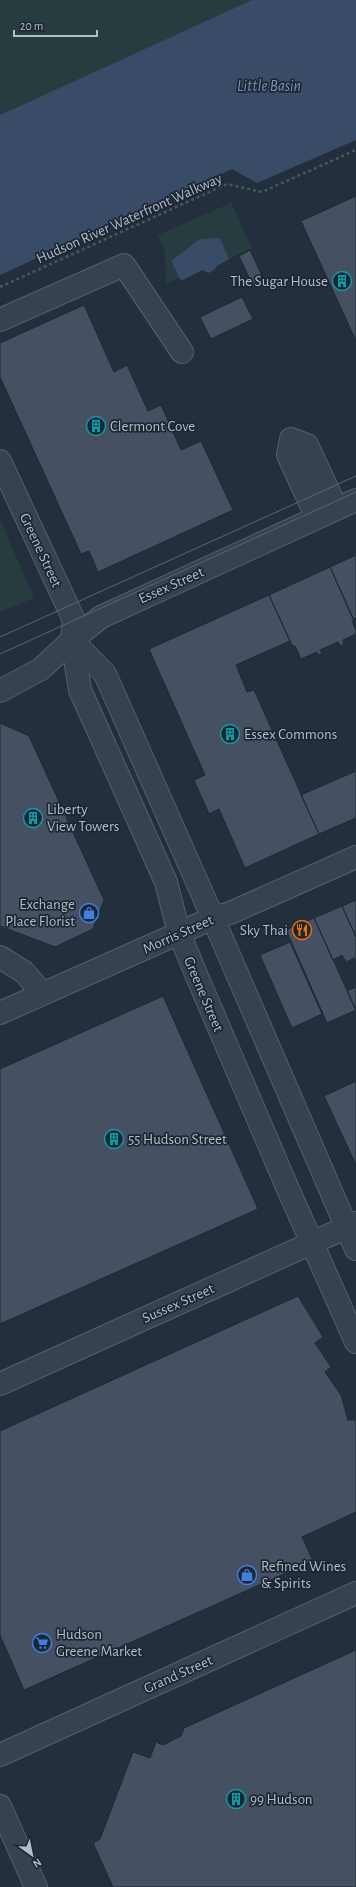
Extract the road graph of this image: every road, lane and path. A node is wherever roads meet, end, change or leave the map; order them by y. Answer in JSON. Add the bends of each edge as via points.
{"nodes":[{"id":1,"x":356,"y":150,"type":"edge"},
{"id":2,"x":0,"y":287,"type":"edge"},
{"id":3,"x":0,"y":320,"type":"edge"},
{"id":4,"x":182,"y":352,"type":"dead end"},
{"id":5,"x":0,"y":461,"type":"edge"},
{"id":6,"x":346,"y":505,"type":"edge"},
{"id":7,"x":317,"y":518,"type":"junction"},
{"id":8,"x":72,"y":640,"type":"junction"},
{"id":9,"x":0,"y":691,"type":"edge"},
{"id":10,"x":356,"y":857,"type":"edge"},
{"id":11,"x":213,"y":918,"type":"junction"},
{"id":12,"x":179,"y":933,"type":"junction"},
{"id":13,"x":0,"y":957,"type":"edge"},
{"id":14,"x":43,"y":994,"type":"junction"},
{"id":15,"x":0,"y":1013,"type":"edge"},
{"id":16,"x":351,"y":1226,"type":"edge"},
{"id":17,"x":312,"y":1243,"type":"junction"},
{"id":18,"x":356,"y":1249,"type":"edge"},
{"id":19,"x":356,"y":1342,"type":"edge"},
{"id":20,"x":0,"y":1384,"type":"edge"},
{"id":21,"x":356,"y":1593,"type":"edge"},
{"id":22,"x":0,"y":1755,"type":"edge"},
{"id":23,"x":0,"y":1806,"type":"edge"},
{"id":24,"x":36,"y":1887,"type":"edge"}],
"edges":[{"from":1,"to":2,"type":"path","name":"Hudson River Waterfront Walkway","via":[[262,192],[227,184]]},
{"from":3,"to":4,"type":"street","via":[[124,265]]},
{"from":5,"to":8,"type":"street","name":"Greene Street","via":[[74,620]]},
{"from":6,"to":7,"type":"street","name":"Essex Street"},
{"from":6,"to":7,"type":"street","via":[[307,445],[291,439],[288,455]]},
{"from":7,"to":8,"type":"street","name":"Essex Street","via":[[101,617]]},
{"from":8,"to":9,"type":"street","name":"Essex Street","via":[[41,669]]},
{"from":8,"to":11,"type":"street","via":[[105,674]]},
{"from":8,"to":12,"type":"street","name":"Greene Street","via":[[78,684],[166,882]]},
{"from":10,"to":11,"type":"street","name":"Morris Street","via":[[230,913]]},
{"from":11,"to":12,"type":"street","name":"Morris Street"},
{"from":11,"to":16,"type":"street"},
{"from":12,"to":14,"type":"street","name":"Morris Street"},
{"from":12,"to":17,"type":"street","name":"Greene Street"},
{"from":13,"to":14,"type":"street","via":[[24,972]]},
{"from":14,"to":15,"type":"street","name":"Morris Street"},
{"from":16,"to":17,"type":"street","name":"Sussex Street"},
{"from":16,"to":18,"type":"street"},
{"from":17,"to":19,"type":"street","name":"Greene Street"},
{"from":17,"to":20,"type":"street","name":"Sussex Street"},
{"from":21,"to":22,"type":"street","name":"Grand Street"},
{"from":23,"to":24,"type":"street"}]}
